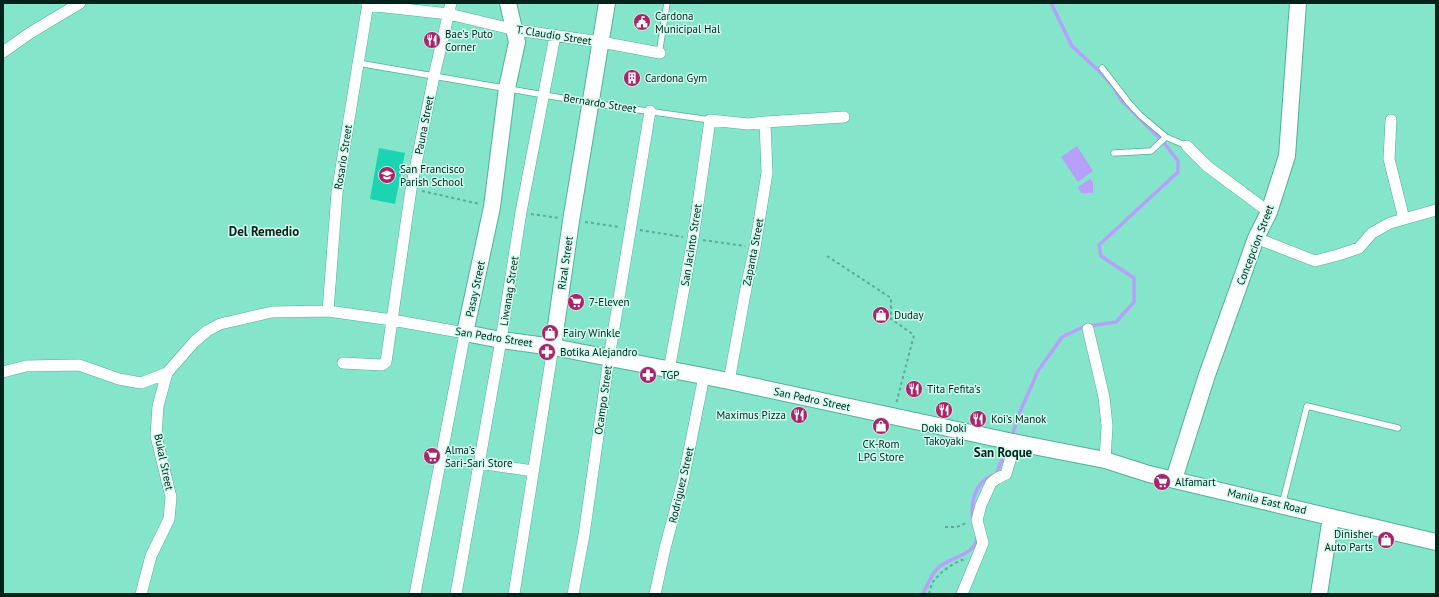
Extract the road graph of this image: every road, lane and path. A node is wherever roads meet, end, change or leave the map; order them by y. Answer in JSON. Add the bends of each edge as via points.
{"nodes":[{"id":1,"x":80,"y":3,"type":"edge"},
{"id":2,"x":508,"y":3,"type":"edge"},
{"id":3,"x":607,"y":3,"type":"edge"},
{"id":4,"x":667,"y":3,"type":"edge"},
{"id":5,"x":1298,"y":3,"type":"edge"},
{"id":6,"x":367,"y":4,"type":"edge"},
{"id":7,"x":450,"y":8,"type":"edge"},
{"id":8,"x":516,"y":30,"type":"junction"},
{"id":9,"x":555,"y":36,"type":"junction"},
{"id":10,"x":601,"y":42,"type":"junction"},
{"id":11,"x":3,"y":52,"type":"edge"},
{"id":12,"x":659,"y":54,"type":"joint"},
{"id":13,"x":357,"y":62,"type":"junction"},
{"id":14,"x":1102,"y":68,"type":"dead end"},
{"id":15,"x":434,"y":76,"type":"junction"},
{"id":16,"x":507,"y":88,"type":"junction"},
{"id":17,"x":544,"y":94,"type":"junction"},
{"id":18,"x":591,"y":103,"type":"junction"},
{"id":19,"x":650,"y":110,"type":"junction"},
{"id":20,"x":844,"y":117,"type":"dead end"},
{"id":21,"x":710,"y":120,"type":"junction"},
{"id":22,"x":1391,"y":120,"type":"dead end"},
{"id":23,"x":765,"y":122,"type":"junction"},
{"id":24,"x":1166,"y":138,"type":"junction"},
{"id":25,"x":1187,"y":146,"type":"joint"},
{"id":26,"x":1114,"y":153,"type":"dead end"},
{"id":27,"x":1436,"y":210,"type":"edge"},
{"id":28,"x":1269,"y":212,"type":"junction"},
{"id":29,"x":1404,"y":219,"type":"junction"},
{"id":30,"x":1256,"y":238,"type":"junction"},
{"id":31,"x":827,"y":256,"type":"dead end"},
{"id":32,"x":328,"y":311,"type":"junction"},
{"id":33,"x":392,"y":320,"type":"junction"},
{"id":34,"x":1088,"y":329,"type":"dead end"},
{"id":35,"x":465,"y":333,"type":"junction"},
{"id":36,"x":501,"y":340,"type":"junction"},
{"id":37,"x":553,"y":347,"type":"junction"},
{"id":38,"x":609,"y":358,"type":"junction"},
{"id":39,"x":343,"y":363,"type":"dead end"},
{"id":40,"x":669,"y":370,"type":"junction"},
{"id":41,"x":3,"y":372,"type":"edge"},
{"id":42,"x":167,"y":373,"type":"junction"},
{"id":43,"x":704,"y":376,"type":"junction"},
{"id":44,"x":729,"y":381,"type":"junction"},
{"id":45,"x":893,"y":417,"type":"junction"},
{"id":46,"x":1398,"y":428,"type":"dead end"},
{"id":47,"x":1011,"y":442,"type":"junction"},
{"id":48,"x":1104,"y":460,"type":"junction"},
{"id":49,"x":479,"y":463,"type":"junction"},
{"id":50,"x":533,"y":472,"type":"junction"},
{"id":51,"x":1174,"y":480,"type":"junction"},
{"id":52,"x":1282,"y":505,"type":"junction"},
{"id":53,"x":1331,"y":517,"type":"junction"},
{"id":54,"x":970,"y":522,"type":"dead end"},
{"id":55,"x":945,"y":527,"type":"dead end"},
{"id":56,"x":1436,"y":542,"type":"edge"},
{"id":57,"x":979,"y":555,"type":"junction"},
{"id":58,"x":141,"y":594,"type":"edge"},
{"id":59,"x":415,"y":594,"type":"edge"},
{"id":60,"x":456,"y":594,"type":"edge"},
{"id":61,"x":514,"y":594,"type":"edge"},
{"id":62,"x":573,"y":594,"type":"edge"},
{"id":63,"x":655,"y":594,"type":"edge"},
{"id":64,"x":929,"y":594,"type":"edge"},
{"id":65,"x":962,"y":594,"type":"edge"},
{"id":66,"x":1319,"y":594,"type":"edge"}],
"edges":[{"from":1,"to":11,"type":"street"},
{"from":2,"to":8,"type":"main road","name":"Pasay Street"},
{"from":3,"to":10,"type":"main road","name":"Rizal Street"},
{"from":4,"to":12,"type":"lane"},
{"from":5,"to":28,"type":"main road","name":"Concepcion Street","via":[[1287,156]]},
{"from":6,"to":7,"type":"street","name":"T. Claudio Street"},
{"from":6,"to":13,"type":"street","name":"Rosario Street"},
{"from":7,"to":8,"type":"street","name":"T. Claudio Street"},
{"from":7,"to":15,"type":"street","name":"Pauna Street"},
{"from":8,"to":9,"type":"street","name":"T. Claudio Street"},
{"from":8,"to":16,"type":"main road","name":"Pasay Street","via":[[518,42]]},
{"from":9,"to":10,"type":"street","name":"T. Claudio Street"},
{"from":9,"to":17,"type":"street","name":"Liwanag Street"},
{"from":10,"to":12,"type":"street","name":"T. Claudio Street"},
{"from":10,"to":18,"type":"main road","name":"Rizal Street"},
{"from":13,"to":15,"type":"lane","name":"Bernardo Street"},
{"from":13,"to":32,"type":"street","name":"Rosario Street","via":[[337,193]]},
{"from":14,"to":24,"type":"lane","via":[[1129,103]]},
{"from":15,"to":16,"type":"lane","name":"Bernardo Street"},
{"from":15,"to":33,"type":"street","name":"Pauna Street","via":[[411,189]]},
{"from":16,"to":17,"type":"lane","name":"Bernardo Street"},
{"from":16,"to":35,"type":"main road","name":"Pasay Street","via":[[492,207]]},
{"from":17,"to":18,"type":"lane","name":"Bernardo Street"},
{"from":17,"to":36,"type":"street","name":"Liwanag Street","via":[[521,212]]},
{"from":18,"to":19,"type":"lane","name":"Bernardo Street"},
{"from":18,"to":37,"type":"main road","name":"Rizal Street"},
{"from":19,"to":21,"type":"lane","name":"Bernardo Street"},
{"from":19,"to":38,"type":"street","name":"Ocampo Street"},
{"from":20,"to":23,"type":"street","name":"Bernardo Street"},
{"from":21,"to":23,"type":"street","name":"Bernardo Street","via":[[748,124]]},
{"from":21,"to":40,"type":"street","name":"San Jacinto Street","via":[[693,239]]},
{"from":22,"to":29,"type":"street","via":[[1388,159]]},
{"from":23,"to":44,"type":"street","name":"Zapanta Street","via":[[767,173]]},
{"from":24,"to":25,"type":"lane"},
{"from":24,"to":26,"type":"lane","via":[[1151,151]]},
{"from":25,"to":28,"type":"street","via":[[1207,166]]},
{"from":27,"to":29,"type":"street"},
{"from":28,"to":30,"type":"main road","name":"Concepcion Street"},
{"from":29,"to":30,"type":"street","via":[[1372,233],[1359,248],[1315,261]]},
{"from":30,"to":51,"type":"main road","name":"Concepcion Street","via":[[1207,375]]},
{"from":31,"to":45,"type":"path","via":[[891,298],[891,319],[914,335]]},
{"from":32,"to":33,"type":"street","name":"San Pedro Street"},
{"from":32,"to":42,"type":"street","name":"San Pedro Street","via":[[272,312],[220,324],[194,342]]},
{"from":33,"to":35,"type":"street","name":"San Pedro Street"},
{"from":33,"to":39,"type":"street","name":"Pauna Street","via":[[386,362],[382,365]]},
{"from":34,"to":48,"type":"street","via":[[1104,397],[1107,426]]},
{"from":35,"to":36,"type":"main road","name":"San Pedro Street"},
{"from":35,"to":59,"type":"street","name":"Pasay Street"},
{"from":36,"to":37,"type":"main road","name":"San Pedro Street"},
{"from":36,"to":49,"type":"street","name":"Liwanag Street"},
{"from":37,"to":38,"type":"main road","name":"San Pedro Street"},
{"from":37,"to":50,"type":"street","name":"Rizal Street"},
{"from":38,"to":40,"type":"main road","name":"San Pedro Street"},
{"from":38,"to":62,"type":"street","name":"Ocampo Street"},
{"from":40,"to":43,"type":"main road","name":"San Pedro Street"},
{"from":41,"to":42,"type":"street","name":"San Pedro Street","via":[[26,366],[79,366],[141,383]]},
{"from":42,"to":58,"type":"street","name":"Bukal Street","via":[[158,406],[156,436],[171,496],[170,519],[152,556]]},
{"from":43,"to":44,"type":"main road","name":"San Pedro Street"},
{"from":43,"to":63,"type":"street","name":"Rodriguez Street","via":[[683,481]]},
{"from":44,"to":45,"type":"main road","name":"San Pedro Street"},
{"from":45,"to":47,"type":"main road","name":"San Pedro Street"},
{"from":46,"to":52,"type":"lane","via":[[1307,406]]},
{"from":47,"to":48,"type":"main road","name":"Manila East Road"},
{"from":47,"to":57,"type":"street","via":[[1006,474],[991,483],[981,505],[977,520],[983,543]]},
{"from":48,"to":51,"type":"main road","name":"Manila East Road"},
{"from":49,"to":50,"type":"street"},
{"from":49,"to":60,"type":"street","name":"Liwanag Street"},
{"from":50,"to":61,"type":"street","name":"Rizal Street"},
{"from":51,"to":52,"type":"main road","name":"Manila East Road"},
{"from":52,"to":53,"type":"main road","name":"Manila East Road"},
{"from":53,"to":56,"type":"main road","name":"Manila East Road"},
{"from":53,"to":66,"type":"main road"},
{"from":54,"to":55,"type":"path","via":[[957,527]]},
{"from":57,"to":64,"type":"path","via":[[960,560],[941,574],[932,583]]},
{"from":57,"to":65,"type":"street"}]}
